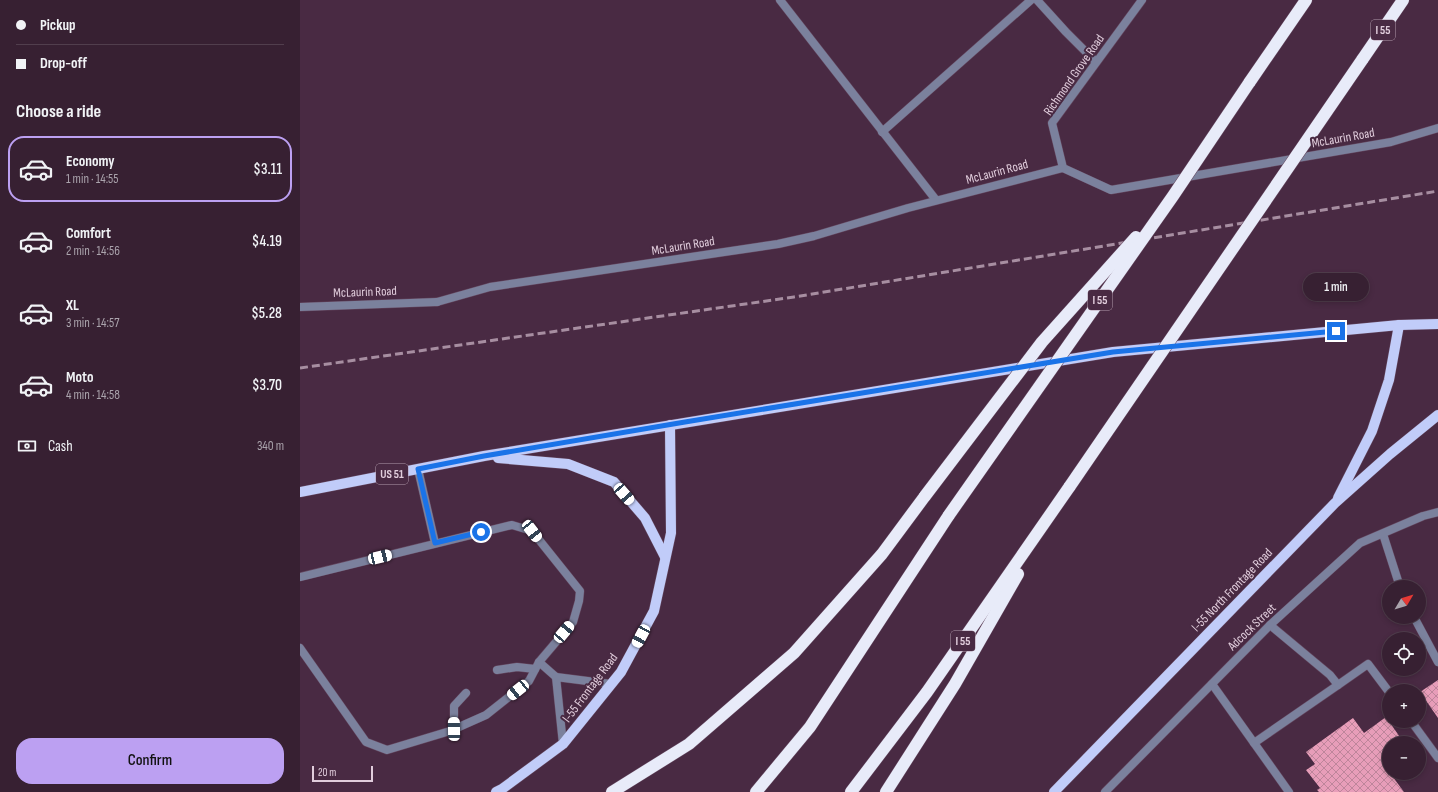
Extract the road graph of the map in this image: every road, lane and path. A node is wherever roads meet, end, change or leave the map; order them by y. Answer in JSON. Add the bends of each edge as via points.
{"nodes":[{"id":1,"x":780,"y":0,"type":"edge"},
{"id":2,"x":1031,"y":0,"type":"edge"},
{"id":3,"x":1037,"y":0,"type":"edge"},
{"id":4,"x":1142,"y":0,"type":"edge"},
{"id":5,"x":1306,"y":0,"type":"edge"},
{"id":6,"x":1404,"y":0,"type":"edge"},
{"id":7,"x":1096,"y":62,"type":"junction"},
{"id":8,"x":1438,"y":128,"type":"edge"},
{"id":9,"x":882,"y":132,"type":"junction"},
{"id":10,"x":1063,"y":168,"type":"junction"},
{"id":11,"x":1173,"y":196,"type":"junction"},
{"id":12,"x":936,"y":200,"type":"junction"},
{"id":13,"x":300,"y":307,"type":"edge"},
{"id":14,"x":1438,"y":324,"type":"edge"},
{"id":15,"x":1399,"y":325,"type":"junction"},
{"id":16,"x":1438,"y":415,"type":"edge"},
{"id":17,"x":670,"y":425,"type":"junction"},
{"id":18,"x":484,"y":456,"type":"junction"},
{"id":19,"x":418,"y":469,"type":"junction"},
{"id":20,"x":300,"y":492,"type":"edge"},
{"id":21,"x":1335,"y":503,"type":"junction"},
{"id":22,"x":1058,"y":506,"type":"junction"},
{"id":23,"x":1438,"y":512,"type":"edge"},
{"id":24,"x":1383,"y":534,"type":"junction"},
{"id":25,"x":435,"y":543,"type":"junction"},
{"id":26,"x":665,"y":557,"type":"junction"},
{"id":27,"x":300,"y":577,"type":"edge"},
{"id":28,"x":1398,"y":580,"type":"edge"},
{"id":29,"x":1418,"y":624,"type":"edge"},
{"id":30,"x":1270,"y":625,"type":"junction"},
{"id":31,"x":300,"y":648,"type":"edge"},
{"id":32,"x":1437,"y":659,"type":"edge"},
{"id":33,"x":537,"y":666,"type":"junction"},
{"id":34,"x":497,"y":670,"type":"dead end"},
{"id":35,"x":556,"y":677,"type":"junction"},
{"id":36,"x":611,"y":684,"type":"junction"},
{"id":37,"x":1212,"y":684,"type":"junction"},
{"id":38,"x":1383,"y":684,"type":"edge"},
{"id":39,"x":1338,"y":685,"type":"junction"},
{"id":40,"x":466,"y":693,"type":"dead end"},
{"id":41,"x":1416,"y":728,"type":"edge"},
{"id":42,"x":454,"y":729,"type":"junction"},
{"id":43,"x":1254,"y":743,"type":"junction"},
{"id":44,"x":563,"y":744,"type":"junction"},
{"id":45,"x":1438,"y":758,"type":"edge"},
{"id":46,"x":496,"y":792,"type":"edge"},
{"id":47,"x":612,"y":792,"type":"edge"},
{"id":48,"x":756,"y":792,"type":"edge"},
{"id":49,"x":851,"y":792,"type":"edge"},
{"id":50,"x":886,"y":792,"type":"edge"},
{"id":51,"x":1054,"y":792,"type":"edge"},
{"id":52,"x":1105,"y":792,"type":"edge"},
{"id":53,"x":1289,"y":792,"type":"edge"}],
"edges":[{"from":1,"to":9,"type":"street"},
{"from":2,"to":9,"type":"street"},
{"from":3,"to":7,"type":"street"},
{"from":4,"to":7,"type":"street","name":"Richmond Grove Road"},
{"from":5,"to":11,"type":"highway","number":"I 55","bridge":true},
{"from":6,"to":22,"type":"highway","number":"I 55","bridge":true},
{"from":7,"to":10,"type":"street","name":"Richmond Grove Road","via":[[1052,123]]},
{"from":8,"to":10,"type":"street","name":"McLaurin Road","via":[[1391,142],[1111,190]]},
{"from":9,"to":12,"type":"street"},
{"from":10,"to":12,"type":"street","name":"McLaurin Road"},
{"from":11,"to":47,"type":"highway","bridge":true,"via":[[1042,342],[882,554],[794,653],[689,744]]},
{"from":11,"to":48,"type":"highway","number":"I 55","bridge":true,"via":[[949,515],[810,726]]},
{"from":12,"to":13,"type":"street","name":"McLaurin Road","via":[[792,241],[490,287],[437,302]]},
{"from":14,"to":15,"type":"main road","number":"US 51"},
{"from":15,"to":17,"type":"main road","number":"US 51","via":[[1113,352]]},
{"from":15,"to":21,"type":"main road","via":[[1389,380],[1372,430]]},
{"from":16,"to":21,"type":"main road","name":"I-55 North Frontage Road"},
{"from":17,"to":18,"type":"main road","number":"US 51"},
{"from":17,"to":26,"type":"main road","name":"I-55 Frontage Road","via":[[671,533]]},
{"from":18,"to":19,"type":"main road","number":"US 51"},
{"from":18,"to":26,"type":"main road","via":[[568,464],[614,482],[645,518]]},
{"from":19,"to":20,"type":"main road","number":"US 51"},
{"from":19,"to":25,"type":"street"},
{"from":21,"to":51,"type":"main road","name":"I-55 North Frontage Road"},
{"from":22,"to":49,"type":"highway","number":"I 55","via":[[927,692]]},
{"from":22,"to":50,"type":"highway","via":[[955,684]]},
{"from":23,"to":24,"type":"street","name":"Adcock Street"},
{"from":24,"to":28,"type":"street"},
{"from":24,"to":30,"type":"street","name":"Adcock Street","via":[[1360,543]]},
{"from":25,"to":27,"type":"street"},
{"from":25,"to":33,"type":"street","via":[[512,525],[532,531],[580,591],[572,622]]},
{"from":26,"to":36,"type":"main road","name":"I-55 Frontage Road","via":[[654,611],[621,672]]},
{"from":29,"to":32,"type":"street"},
{"from":30,"to":37,"type":"street","name":"Adcock Street"},
{"from":30,"to":39,"type":"street","via":[[1330,675]]},
{"from":31,"to":42,"type":"street","via":[[366,742],[387,750]]},
{"from":33,"to":34,"type":"street"},
{"from":33,"to":35,"type":"street"},
{"from":33,"to":42,"type":"street","via":[[529,681],[486,715]]},
{"from":35,"to":36,"type":"street"},
{"from":35,"to":44,"type":"street"},
{"from":36,"to":44,"type":"main road","name":"I-55 Frontage Road"},
{"from":37,"to":43,"type":"street"},
{"from":37,"to":52,"type":"street","name":"Adcock Street"},
{"from":38,"to":39,"type":"street","via":[[1368,664]]},
{"from":39,"to":43,"type":"street"},
{"from":40,"to":42,"type":"street","via":[[454,706]]},
{"from":41,"to":45,"type":"street"},
{"from":43,"to":53,"type":"street"},
{"from":44,"to":46,"type":"main road","name":"I-55 Frontage Road"}]}
